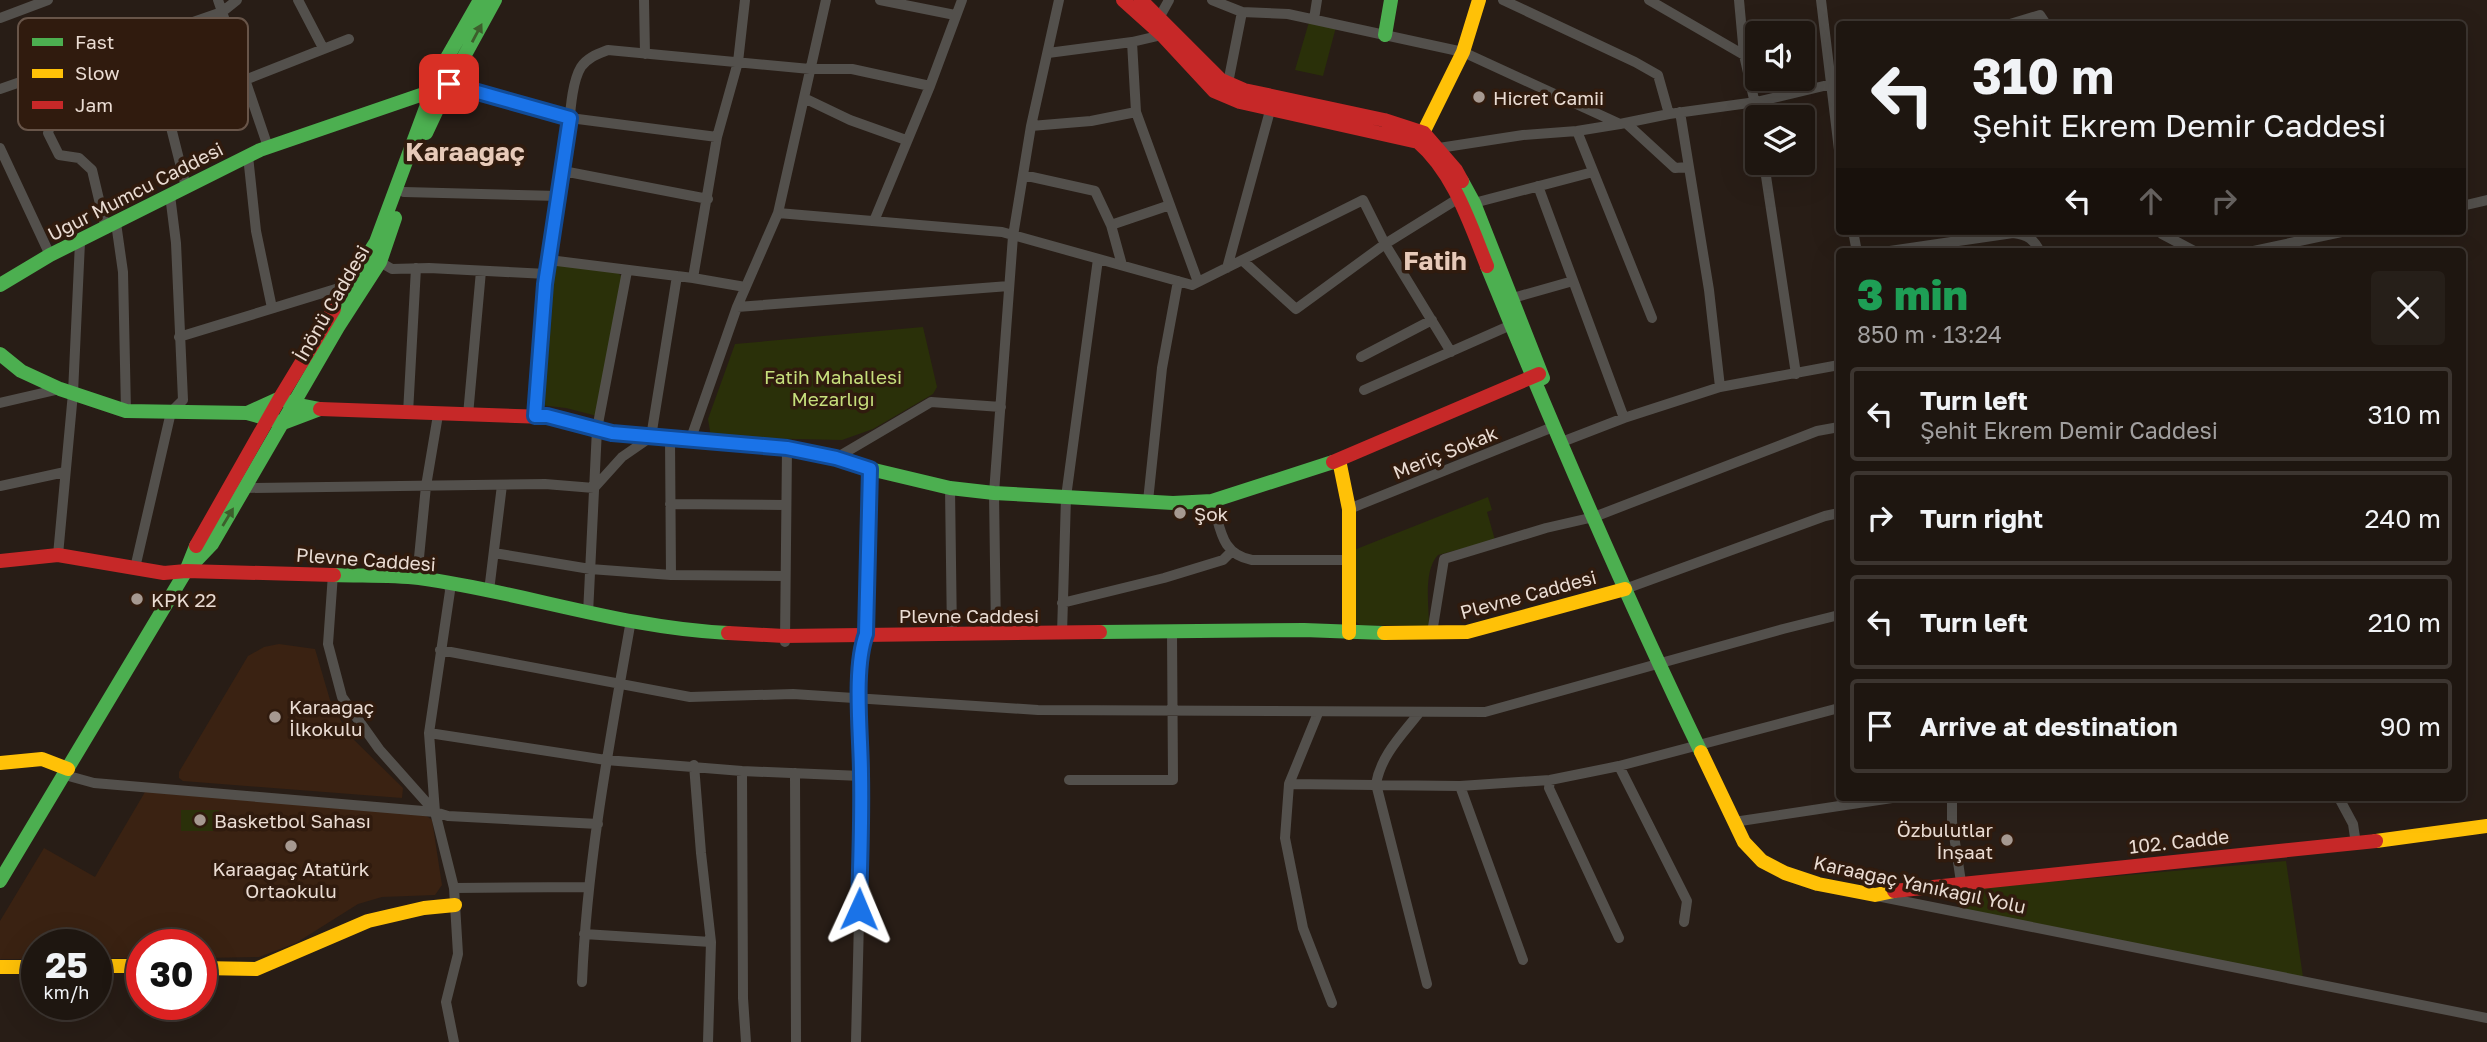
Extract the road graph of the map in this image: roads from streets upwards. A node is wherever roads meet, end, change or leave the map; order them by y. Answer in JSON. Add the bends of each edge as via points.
{"nodes":[{"id":1,"x":48,"y":0,"type":"edge"},
{"id":2,"x":218,"y":0,"type":"edge"},
{"id":3,"x":237,"y":0,"type":"edge"},
{"id":4,"x":298,"y":0,"type":"edge"},
{"id":5,"x":481,"y":0,"type":"edge"},
{"id":6,"x":495,"y":0,"type":"edge"},
{"id":7,"x":644,"y":0,"type":"edge"},
{"id":8,"x":745,"y":0,"type":"edge"},
{"id":9,"x":826,"y":0,"type":"edge"},
{"id":10,"x":880,"y":0,"type":"edge"},
{"id":11,"x":962,"y":0,"type":"edge"},
{"id":12,"x":1059,"y":0,"type":"edge"},
{"id":13,"x":1123,"y":0,"type":"edge"},
{"id":14,"x":1141,"y":0,"type":"edge"},
{"id":15,"x":1169,"y":0,"type":"edge"},
{"id":16,"x":1212,"y":0,"type":"edge"},
{"id":17,"x":1317,"y":0,"type":"edge"},
{"id":18,"x":1391,"y":0,"type":"edge"},
{"id":19,"x":1479,"y":0,"type":"edge"},
{"id":20,"x":1503,"y":0,"type":"edge"},
{"id":21,"x":1649,"y":0,"type":"edge"},
{"id":22,"x":1739,"y":0,"type":"edge"},
{"id":23,"x":1821,"y":0,"type":"edge"},
{"id":24,"x":222,"y":12,"type":"junction"},
{"id":25,"x":1242,"y":12,"type":"junction"},
{"id":26,"x":956,"y":15,"type":"junction"},
{"id":27,"x":0,"y":18,"type":"edge"},
{"id":28,"x":204,"y":18,"type":"edge"},
{"id":29,"x":224,"y":18,"type":"edge"},
{"id":30,"x":1159,"y":18,"type":"junction"},
{"id":31,"x":1314,"y":19,"type":"junction"},
{"id":32,"x":2020,"y":21,"type":"edge"},
{"id":33,"x":2044,"y":21,"type":"edge"},
{"id":34,"x":1162,"y":35,"type":"junction"},
{"id":35,"x":1385,"y":35,"type":"junction"},
{"id":36,"x":349,"y":39,"type":"dead end"},
{"id":37,"x":1132,"y":43,"type":"junction"},
{"id":38,"x":323,"y":48,"type":"junction"},
{"id":39,"x":1463,"y":52,"type":"junction"},
{"id":40,"x":1048,"y":53,"type":"junction"},
{"id":41,"x":645,"y":54,"type":"junction"},
{"id":42,"x":1744,"y":55,"type":"junction"},
{"id":43,"x":738,"y":62,"type":"junction"},
{"id":44,"x":810,"y":69,"type":"junction"},
{"id":45,"x":248,"y":79,"type":"edge"},
{"id":46,"x":1836,"y":82,"type":"edge"},
{"id":47,"x":18,"y":83,"type":"edge"},
{"id":48,"x":1228,"y":83,"type":"junction"},
{"id":49,"x":449,"y":84,"type":"junction"},
{"id":50,"x":930,"y":86,"type":"junction"},
{"id":51,"x":0,"y":89,"type":"edge"},
{"id":52,"x":248,"y":89,"type":"edge"},
{"id":53,"x":432,"y":92,"type":"junction"},
{"id":54,"x":804,"y":98,"type":"junction"},
{"id":55,"x":1756,"y":102,"type":"junction"},
{"id":56,"x":1756,"y":105,"type":"edge"},
{"id":57,"x":1271,"y":107,"type":"junction"},
{"id":58,"x":1136,"y":112,"type":"junction"},
{"id":59,"x":1680,"y":112,"type":"junction"},
{"id":60,"x":1669,"y":114,"type":"junction"},
{"id":61,"x":570,"y":118,"type":"junction"},
{"id":62,"x":1623,"y":123,"type":"junction"},
{"id":63,"x":1031,"y":126,"type":"junction"},
{"id":64,"x":49,"y":130,"type":"edge"},
{"id":65,"x":172,"y":130,"type":"edge"},
{"id":66,"x":1577,"y":131,"type":"junction"},
{"id":67,"x":718,"y":137,"type":"junction"},
{"id":68,"x":1421,"y":137,"type":"junction"},
{"id":69,"x":906,"y":140,"type":"junction"},
{"id":70,"x":268,"y":147,"type":"junction"},
{"id":71,"x":0,"y":148,"type":"edge"},
{"id":72,"x":1435,"y":151,"type":"junction"},
{"id":73,"x":248,"y":156,"type":"junction"},
{"id":74,"x":1688,"y":167,"type":"junction"},
{"id":75,"x":563,"y":171,"type":"junction"},
{"id":76,"x":1593,"y":172,"type":"junction"},
{"id":77,"x":1023,"y":175,"type":"junction"},
{"id":78,"x":1766,"y":175,"type":"edge"},
{"id":79,"x":1538,"y":186,"type":"junction"},
{"id":80,"x":186,"y":187,"type":"junction"},
{"id":81,"x":404,"y":192,"type":"junction"},
{"id":82,"x":170,"y":195,"type":"junction"},
{"id":83,"x":559,"y":196,"type":"junction"},
{"id":84,"x":1459,"y":198,"type":"junction"},
{"id":85,"x":708,"y":199,"type":"junction"},
{"id":86,"x":2487,"y":200,"type":"edge"},
{"id":87,"x":1474,"y":203,"type":"junction"},
{"id":88,"x":1170,"y":205,"type":"junction"},
{"id":89,"x":2466,"y":205,"type":"edge"},
{"id":90,"x":778,"y":213,"type":"junction"},
{"id":91,"x":874,"y":221,"type":"junction"},
{"id":92,"x":1111,"y":225,"type":"junction"},
{"id":93,"x":111,"y":226,"type":"junction"},
{"id":94,"x":1999,"y":235,"type":"edge"},
{"id":95,"x":2027,"y":235,"type":"edge"},
{"id":96,"x":2165,"y":235,"type":"edge"},
{"id":97,"x":2328,"y":235,"type":"edge"},
{"id":98,"x":1013,"y":236,"type":"junction"},
{"id":99,"x":80,"y":242,"type":"junction"},
{"id":100,"x":1385,"y":244,"type":"junction"},
{"id":101,"x":1910,"y":248,"type":"edge"},
{"id":102,"x":2038,"y":248,"type":"edge"},
{"id":103,"x":2188,"y":248,"type":"edge"},
{"id":104,"x":2267,"y":248,"type":"edge"},
{"id":105,"x":50,"y":255,"type":"junction"},
{"id":106,"x":1098,"y":259,"type":"junction"},
{"id":107,"x":549,"y":260,"type":"junction"},
{"id":108,"x":1242,"y":260,"type":"junction"},
{"id":109,"x":380,"y":261,"type":"junction"},
{"id":110,"x":1122,"y":265,"type":"junction"},
{"id":111,"x":416,"y":268,"type":"junction"},
{"id":112,"x":1227,"y":268,"type":"junction"},
{"id":113,"x":481,"y":271,"type":"junction"},
{"id":114,"x":627,"y":271,"type":"junction"},
{"id":115,"x":547,"y":274,"type":"junction"},
{"id":116,"x":677,"y":276,"type":"junction"},
{"id":117,"x":693,"y":278,"type":"junction"},
{"id":118,"x":1178,"y":281,"type":"junction"},
{"id":119,"x":1573,"y":281,"type":"junction"},
{"id":120,"x":1198,"y":282,"type":"junction"},
{"id":121,"x":352,"y":284,"type":"junction"},
{"id":122,"x":0,"y":285,"type":"edge"},
{"id":123,"x":1009,"y":286,"type":"junction"},
{"id":124,"x":741,"y":297,"type":"junction"},
{"id":125,"x":1513,"y":298,"type":"junction"},
{"id":126,"x":272,"y":308,"type":"junction"},
{"id":127,"x":1652,"y":318,"type":"dead end"},
{"id":128,"x":1432,"y":320,"type":"junction"},
{"id":129,"x":1511,"y":325,"type":"junction"},
{"id":130,"x":179,"y":337,"type":"junction"},
{"id":131,"x":1451,"y":352,"type":"junction"},
{"id":132,"x":0,"y":354,"type":"edge"},
{"id":133,"x":1361,"y":357,"type":"dead end"},
{"id":134,"x":1836,"y":366,"type":"edge"},
{"id":135,"x":1796,"y":374,"type":"junction"},
{"id":136,"x":1537,"y":375,"type":"junction"},
{"id":137,"x":1720,"y":387,"type":"junction"},
{"id":138,"x":1364,"y":390,"type":"dead end"},
{"id":139,"x":67,"y":391,"type":"junction"},
{"id":140,"x":280,"y":397,"type":"junction"},
{"id":141,"x":0,"y":403,"type":"edge"},
{"id":142,"x":295,"y":404,"type":"junction"},
{"id":143,"x":1000,"y":407,"type":"junction"},
{"id":144,"x":320,"y":409,"type":"junction"},
{"id":145,"x":126,"y":411,"type":"junction"},
{"id":146,"x":171,"y":412,"type":"junction"},
{"id":147,"x":247,"y":412,"type":"junction"},
{"id":148,"x":408,"y":413,"type":"junction"},
{"id":149,"x":438,"y":415,"type":"junction"},
{"id":150,"x":468,"y":415,"type":"junction"},
{"id":151,"x":535,"y":416,"type":"junction"},
{"id":152,"x":1624,"y":418,"type":"junction"},
{"id":153,"x":268,"y":419,"type":"junction"},
{"id":154,"x":284,"y":423,"type":"junction"},
{"id":155,"x":1553,"y":427,"type":"junction"},
{"id":156,"x":1836,"y":427,"type":"edge"},
{"id":157,"x":597,"y":429,"type":"junction"},
{"id":158,"x":651,"y":437,"type":"junction"},
{"id":159,"x":670,"y":439,"type":"junction"},
{"id":160,"x":690,"y":440,"type":"junction"},
{"id":161,"x":1567,"y":440,"type":"junction"},
{"id":162,"x":787,"y":448,"type":"junction"},
{"id":163,"x":836,"y":458,"type":"junction"},
{"id":164,"x":1339,"y":460,"type":"junction"},
{"id":165,"x":870,"y":469,"type":"junction"},
{"id":166,"x":65,"y":472,"type":"junction"},
{"id":167,"x":1579,"y":481,"type":"junction"},
{"id":168,"x":502,"y":485,"type":"junction"},
{"id":169,"x":0,"y":486,"type":"edge"},
{"id":170,"x":426,"y":486,"type":"junction"},
{"id":171,"x":246,"y":488,"type":"junction"},
{"id":172,"x":594,"y":488,"type":"junction"},
{"id":173,"x":950,"y":488,"type":"junction"},
{"id":174,"x":994,"y":493,"type":"junction"},
{"id":175,"x":1066,"y":497,"type":"junction"},
{"id":176,"x":1148,"y":501,"type":"junction"},
{"id":177,"x":1212,"y":501,"type":"junction"},
{"id":178,"x":670,"y":504,"type":"junction"},
{"id":179,"x":785,"y":505,"type":"junction"},
{"id":180,"x":1349,"y":509,"type":"junction"},
{"id":181,"x":1836,"y":514,"type":"edge"},
{"id":182,"x":1594,"y":517,"type":"junction"},
{"id":183,"x":1231,"y":552,"type":"junction"},
{"id":184,"x":494,"y":553,"type":"junction"},
{"id":185,"x":58,"y":555,"type":"junction"},
{"id":186,"x":1350,"y":560,"type":"junction"},
{"id":187,"x":0,"y":561,"type":"edge"},
{"id":188,"x":135,"y":568,"type":"junction"},
{"id":189,"x":590,"y":569,"type":"junction"},
{"id":190,"x":186,"y":570,"type":"junction"},
{"id":191,"x":333,"y":574,"type":"junction"},
{"id":192,"x":671,"y":575,"type":"junction"},
{"id":193,"x":784,"y":576,"type":"junction"},
{"id":194,"x":417,"y":579,"type":"junction"},
{"id":195,"x":449,"y":584,"type":"junction"},
{"id":196,"x":1625,"y":589,"type":"junction"},
{"id":197,"x":489,"y":591,"type":"junction"},
{"id":198,"x":1062,"y":603,"type":"junction"},
{"id":199,"x":589,"y":614,"type":"junction"},
{"id":200,"x":1836,"y":616,"type":"edge"},
{"id":201,"x":631,"y":620,"type":"junction"},
{"id":202,"x":1172,"y":633,"type":"junction"},
{"id":203,"x":1349,"y":633,"type":"junction"},
{"id":204,"x":1432,"y":633,"type":"junction"},
{"id":205,"x":866,"y":634,"type":"junction"},
{"id":206,"x":996,"y":634,"type":"junction"},
{"id":207,"x":1062,"y":634,"type":"junction"},
{"id":208,"x":952,"y":635,"type":"junction"},
{"id":209,"x":784,"y":640,"type":"junction"},
{"id":210,"x":440,"y":650,"type":"junction"},
{"id":211,"x":1658,"y":664,"type":"junction"},
{"id":212,"x":620,"y":684,"type":"junction"},
{"id":213,"x":859,"y":699,"type":"junction"},
{"id":214,"x":1836,"y":709,"type":"edge"},
{"id":215,"x":1173,"y":710,"type":"junction"},
{"id":216,"x":1318,"y":713,"type":"junction"},
{"id":217,"x":1419,"y":713,"type":"junction"},
{"id":218,"x":429,"y":733,"type":"junction"},
{"id":219,"x":1698,"y":745,"type":"junction"},
{"id":220,"x":606,"y":760,"type":"junction"},
{"id":221,"x":0,"y":763,"type":"edge"},
{"id":222,"x":694,"y":765,"type":"junction"},
{"id":223,"x":1619,"y":766,"type":"junction"},
{"id":224,"x":742,"y":771,"type":"junction"},
{"id":225,"x":67,"y":772,"type":"junction"},
{"id":226,"x":795,"y":772,"type":"junction"},
{"id":227,"x":861,"y":776,"type":"junction"},
{"id":228,"x":1069,"y":780,"type":"dead end"},
{"id":229,"x":1550,"y":780,"type":"junction"},
{"id":230,"x":1290,"y":784,"type":"junction"},
{"id":231,"x":1376,"y":784,"type":"junction"},
{"id":232,"x":1460,"y":786,"type":"junction"},
{"id":233,"x":1872,"y":801,"type":"edge"},
{"id":234,"x":1952,"y":801,"type":"edge"},
{"id":235,"x":2341,"y":801,"type":"edge"},
{"id":236,"x":435,"y":812,"type":"junction"},
{"id":237,"x":1734,"y":822,"type":"junction"},
{"id":238,"x":598,"y":824,"type":"junction"},
{"id":239,"x":2487,"y":826,"type":"edge"},
{"id":240,"x":2356,"y":844,"type":"junction"},
{"id":241,"x":0,"y":881,"type":"edge"},
{"id":242,"x":1961,"y":882,"type":"junction"},
{"id":243,"x":589,"y":887,"type":"junction"},
{"id":244,"x":454,"y":888,"type":"junction"},
{"id":245,"x":1875,"y":895,"type":"junction"},
{"id":246,"x":455,"y":905,"type":"junction"},
{"id":247,"x":1684,"y":922,"type":"dead end"},
{"id":248,"x":584,"y":934,"type":"junction"},
{"id":249,"x":1619,"y":938,"type":"dead end"},
{"id":250,"x":711,"y":943,"type":"junction"},
{"id":251,"x":1523,"y":960,"type":"dead end"},
{"id":252,"x":0,"y":967,"type":"edge"},
{"id":253,"x":21,"y":967,"type":"edge"},
{"id":254,"x":217,"y":968,"type":"edge"},
{"id":255,"x":582,"y":982,"type":"dead end"},
{"id":256,"x":1427,"y":984,"type":"dead end"},
{"id":257,"x":1332,"y":1003,"type":"dead end"},
{"id":258,"x":2487,"y":1018,"type":"edge"},
{"id":259,"x":454,"y":1042,"type":"edge"},
{"id":260,"x":708,"y":1042,"type":"edge"},
{"id":261,"x":746,"y":1042,"type":"edge"},
{"id":262,"x":796,"y":1042,"type":"edge"},
{"id":263,"x":856,"y":1042,"type":"edge"}],
"edges":[{"from":1,"to":27,"type":"street"},
{"from":2,"to":24,"type":"street"},
{"from":3,"to":24,"type":"street"},
{"from":4,"to":38,"type":"street"},
{"from":5,"to":53,"type":"street","name":"İnönü Caddesi"},
{"from":49,"to":6,"type":"street","name":"İnönü Caddesi","one_way":true},
{"from":7,"to":41,"type":"street"},
{"from":8,"to":43,"type":"street"},
{"from":9,"to":44,"type":"street"},
{"from":10,"to":26,"type":"street"},
{"from":11,"to":26,"type":"street"},
{"from":12,"to":40,"type":"street"},
{"from":13,"to":34,"type":"street"},
{"from":14,"to":30,"type":"street"},
{"from":15,"to":30,"type":"street"},
{"from":16,"to":25,"type":"street"},
{"from":17,"to":31,"type":"street"},
{"from":18,"to":35,"type":"street"},
{"from":19,"to":39,"type":"street"},
{"from":20,"to":60,"type":"street","via":[[1658,75]]},
{"from":21,"to":42,"type":"street"},
{"from":22,"to":42,"type":"street"},
{"from":23,"to":46,"type":"street"},
{"from":24,"to":28,"type":"street"},
{"from":24,"to":29,"type":"street"},
{"from":25,"to":31,"type":"street"},
{"from":25,"to":48,"type":"street"},
{"from":26,"to":50,"type":"street"},
{"from":30,"to":48,"type":"street"},
{"from":31,"to":35,"type":"street"},
{"from":32,"to":33,"type":"street","via":[[2040,15]]},
{"from":34,"to":37,"type":"street"},
{"from":34,"to":57,"type":"street","via":[[1214,90],[1240,102]]},
{"from":35,"to":39,"type":"street"},
{"from":36,"to":38,"type":"street"},
{"from":37,"to":40,"type":"street"},
{"from":37,"to":58,"type":"street"},
{"from":38,"to":45,"type":"street"},
{"from":39,"to":62,"type":"street"},
{"from":39,"to":68,"type":"street"},
{"from":40,"to":63,"type":"street"},
{"from":41,"to":43,"type":"street"},
{"from":41,"to":61,"type":"street","via":[[608,50],[590,57],[577,79]]},
{"from":42,"to":55,"type":"street"},
{"from":43,"to":44,"type":"street"},
{"from":43,"to":67,"type":"street"},
{"from":44,"to":50,"type":"street","via":[[852,69]]},
{"from":44,"to":54,"type":"street"},
{"from":46,"to":55,"type":"street"},
{"from":47,"to":51,"type":"street"},
{"from":48,"to":68,"type":"street","via":[[1384,120]]},
{"from":49,"to":53,"type":"street","name":"Uğur Mumcu Caddesi"},
{"from":49,"to":61,"type":"street"},
{"from":49,"to":81,"type":"street","name":"İnönü Caddesi"},
{"from":50,"to":69,"type":"street"},
{"from":52,"to":70,"type":"street"},
{"from":53,"to":70,"type":"street","name":"Uğur Mumcu Caddesi"},
{"from":53,"to":121,"type":"street","name":"İnönü Caddesi","via":[[391,207]]},
{"from":54,"to":69,"type":"street"},
{"from":54,"to":90,"type":"street"},
{"from":55,"to":56,"type":"street"},
{"from":55,"to":59,"type":"street"},
{"from":57,"to":68,"type":"street"},
{"from":57,"to":112,"type":"street"},
{"from":58,"to":63,"type":"street"},
{"from":58,"to":88,"type":"street"},
{"from":59,"to":60,"type":"street"},
{"from":59,"to":74,"type":"street"},
{"from":60,"to":62,"type":"street"},
{"from":61,"to":67,"type":"street"},
{"from":61,"to":75,"type":"street"},
{"from":62,"to":66,"type":"street"},
{"from":62,"to":74,"type":"street","via":[[1675,168]]},
{"from":63,"to":77,"type":"street"},
{"from":64,"to":93,"type":"street","via":[[59,155],[79,158],[92,170]]},
{"from":65,"to":80,"type":"street"},
{"from":66,"to":72,"type":"street","via":[[1523,135]]},
{"from":66,"to":76,"type":"street"},
{"from":67,"to":85,"type":"street"},
{"from":68,"to":72,"type":"street"},
{"from":69,"to":91,"type":"street"},
{"from":70,"to":73,"type":"street","name":"Uğur Mumcu Caddesi"},
{"from":71,"to":105,"type":"street"},
{"from":72,"to":84,"type":"street"},
{"from":72,"to":87,"type":"street","via":[[1456,170]]},
{"from":73,"to":80,"type":"street","name":"Uğur Mumcu Caddesi"},
{"from":73,"to":126,"type":"street","via":[[256,231]]},
{"from":74,"to":137,"type":"street"},
{"from":75,"to":83,"type":"street"},
{"from":75,"to":85,"type":"street"},
{"from":76,"to":79,"type":"street"},
{"from":76,"to":127,"type":"street"},
{"from":77,"to":92,"type":"street","via":[[1095,191]]},
{"from":77,"to":98,"type":"street"},
{"from":78,"to":135,"type":"street"},
{"from":79,"to":87,"type":"street"},
{"from":79,"to":119,"type":"street"},
{"from":80,"to":82,"type":"street","name":"Uğur Mumcu Caddesi"},
{"from":81,"to":83,"type":"street"},
{"from":81,"to":109,"type":"street","name":"İnönü Caddesi"},
{"from":82,"to":93,"type":"street","name":"Uğur Mumcu Caddesi"},
{"from":82,"to":130,"type":"street"},
{"from":83,"to":107,"type":"street"},
{"from":84,"to":100,"type":"street"},
{"from":84,"to":129,"type":"street"},
{"from":85,"to":117,"type":"street"},
{"from":86,"to":89,"type":"street"},
{"from":87,"to":125,"type":"street"},
{"from":88,"to":92,"type":"street"},
{"from":88,"to":120,"type":"street"},
{"from":90,"to":91,"type":"street"},
{"from":90,"to":124,"type":"street"},
{"from":91,"to":98,"type":"street"},
{"from":92,"to":110,"type":"street"},
{"from":93,"to":99,"type":"street","name":"Uğur Mumcu Caddesi"},
{"from":93,"to":145,"type":"street","via":[[123,272]]},
{"from":94,"to":101,"type":"street"},
{"from":95,"to":102,"type":"street"},
{"from":96,"to":103,"type":"street"},
{"from":97,"to":104,"type":"street"},
{"from":98,"to":106,"type":"street"},
{"from":98,"to":123,"type":"street"},
{"from":99,"to":105,"type":"street","name":"Uğur Mumcu Caddesi"},
{"from":99,"to":139,"type":"street"},
{"from":100,"to":108,"type":"street","via":[[1296,309]]},
{"from":100,"to":108,"type":"street","via":[[1363,200]]},
{"from":100,"to":128,"type":"street"},
{"from":105,"to":122,"type":"street","name":"Uğur Mumcu Caddesi"},
{"from":106,"to":110,"type":"street"},
{"from":106,"to":175,"type":"street"},
{"from":107,"to":114,"type":"street"},
{"from":107,"to":115,"type":"street"},
{"from":108,"to":112,"type":"street"},
{"from":109,"to":111,"type":"street","via":[[392,268]]},
{"from":109,"to":142,"type":"street","name":"İnönü Caddesi"},
{"from":110,"to":118,"type":"street"},
{"from":111,"to":113,"type":"street"},
{"from":111,"to":148,"type":"street"},
{"from":112,"to":120,"type":"street"},
{"from":113,"to":115,"type":"street"},
{"from":113,"to":150,"type":"street"},
{"from":114,"to":116,"type":"street"},
{"from":114,"to":157,"type":"street"},
{"from":115,"to":151,"type":"street"},
{"from":116,"to":117,"type":"street"},
{"from":116,"to":158,"type":"street"},
{"from":117,"to":124,"type":"street"},
{"from":118,"to":120,"type":"street"},
{"from":118,"to":176,"type":"street","via":[[1162,368]]},
{"from":119,"to":125,"type":"street"},
{"from":119,"to":152,"type":"street"},
{"from":121,"to":126,"type":"street"},
{"from":121,"to":140,"type":"street","name":"İnönü Caddesi"},
{"from":123,"to":124,"type":"street","via":[[751,306]]},
{"from":123,"to":143,"type":"street"},
{"from":124,"to":160,"type":"street"},
{"from":125,"to":136,"type":"street"},
{"from":126,"to":130,"type":"street"},
{"from":128,"to":131,"type":"street"},
{"from":128,"to":133,"type":"street"},
{"from":129,"to":131,"type":"street"},
{"from":129,"to":136,"type":"street"},
{"from":130,"to":146,"type":"street","via":[[183,400]]},
{"from":131,"to":138,"type":"street"},
{"from":132,"to":139,"type":"street","via":[[21,371]]},
{"from":134,"to":135,"type":"street"},
{"from":135,"to":137,"type":"street"},
{"from":136,"to":155,"type":"street"},
{"from":136,"to":161,"type":"street"},
{"from":136,"to":164,"type":"street"},
{"from":137,"to":152,"type":"street"},
{"from":139,"to":141,"type":"street"},
{"from":139,"to":145,"type":"street"},
{"from":139,"to":166,"type":"street"},
{"from":140,"to":142,"type":"street"},
{"from":140,"to":147,"type":"street"},
{"from":140,"to":153,"type":"street","name":"İnönü Caddesi"},
{"from":142,"to":144,"type":"street"},
{"from":142,"to":154,"type":"street","name":"İnönü Caddesi"},
{"from":143,"to":163,"type":"street","via":[[931,402]]},
{"from":143,"to":174,"type":"street"},
{"from":144,"to":148,"type":"street"},
{"from":144,"to":154,"type":"street"},
{"from":145,"to":146,"type":"street"},
{"from":146,"to":147,"type":"street"},
{"from":146,"to":188,"type":"street"},
{"from":147,"to":153,"type":"street"},
{"from":148,"to":149,"type":"street"},
{"from":149,"to":150,"type":"street"},
{"from":149,"to":170,"type":"street"},
{"from":150,"to":151,"type":"street"},
{"from":151,"to":157,"type":"street"},
{"from":152,"to":161,"type":"street"},
{"from":153,"to":154,"type":"street"},
{"from":153,"to":190,"type":"street","name":"İnönü Caddesi"},
{"from":154,"to":171,"type":"street","name":"İnönü Caddesi"},
{"from":155,"to":167,"type":"street"},
{"from":155,"to":180,"type":"street","name":"Meriç Sokak"},
{"from":156,"to":182,"type":"street","via":[[1818,430]]},
{"from":157,"to":158,"type":"street"},
{"from":157,"to":172,"type":"street"},
{"from":158,"to":159,"type":"street"},
{"from":158,"to":172,"type":"street","via":[[622,457]]},
{"from":159,"to":160,"type":"street"},
{"from":159,"to":178,"type":"street"},
{"from":160,"to":162,"type":"street"},
{"from":161,"to":167,"type":"street"},
{"from":162,"to":163,"type":"street"},
{"from":162,"to":179,"type":"street"},
{"from":163,"to":165,"type":"street"},
{"from":164,"to":177,"type":"street"},
{"from":164,"to":180,"type":"street"},
{"from":165,"to":173,"type":"street"},
{"from":165,"to":205,"type":"street"},
{"from":166,"to":169,"type":"street"},
{"from":166,"to":185,"type":"street"},
{"from":167,"to":182,"type":"street","name":"Karaağaç Yanıkağıl Yolu"},
{"from":168,"to":170,"type":"street"},
{"from":168,"to":172,"type":"street"},
{"from":168,"to":184,"type":"street"},
{"from":170,"to":171,"type":"street"},
{"from":170,"to":194,"type":"street"},
{"from":190,"to":171,"type":"street","name":"İnönü Caddesi","one_way":true,"via":[[212,544]]},
{"from":172,"to":189,"type":"street"},
{"from":173,"to":174,"type":"street"},
{"from":173,"to":208,"type":"street"},
{"from":174,"to":175,"type":"street"},
{"from":174,"to":206,"type":"street"},
{"from":175,"to":176,"type":"street"},
{"from":175,"to":198,"type":"street"},
{"from":176,"to":177,"type":"street"},
{"from":177,"to":183,"type":"street"},
{"from":178,"to":179,"type":"street"},
{"from":178,"to":192,"type":"street"},
{"from":179,"to":193,"type":"street"},
{"from":180,"to":186,"type":"street"},
{"from":181,"to":196,"type":"street"},
{"from":182,"to":196,"type":"street","name":"Karaağaç Yanıkağıl Yolu"},
{"from":182,"to":204,"type":"street","via":[[1444,559]]},
{"from":183,"to":186,"type":"street","via":[[1252,561]]},
{"from":183,"to":198,"type":"street","via":[[1223,560],[1187,571]]},
{"from":184,"to":189,"type":"street"},
{"from":184,"to":197,"type":"street"},
{"from":185,"to":187,"type":"street","name":"Plevne Caddesi"},
{"from":185,"to":188,"type":"street","name":"Plevne Caddesi"},
{"from":186,"to":203,"type":"street"},
{"from":188,"to":190,"type":"street","name":"Plevne Caddesi","via":[[164,573]]},
{"from":189,"to":192,"type":"street"},
{"from":189,"to":199,"type":"street"},
{"from":190,"to":191,"type":"street","name":"Plevne Caddesi"},
{"from":190,"to":225,"type":"street","name":"İnönü Caddesi"},
{"from":191,"to":194,"type":"street","name":"Plevne Caddesi"},
{"from":191,"to":236,"type":"street","via":[[328,644],[342,697],[379,749]]},
{"from":192,"to":193,"type":"street"},
{"from":193,"to":209,"type":"street"},
{"from":194,"to":195,"type":"street","name":"Plevne Caddesi"},
{"from":195,"to":197,"type":"street","name":"Plevne Caddesi"},
{"from":195,"to":210,"type":"street"},
{"from":196,"to":204,"type":"street","name":"Plevne Caddesi","via":[[1490,627]]},
{"from":196,"to":211,"type":"street","name":"Karaağaç Yanıkağıl Yolu"},
{"from":197,"to":199,"type":"street","name":"Plevne Caddesi"},
{"from":198,"to":207,"type":"street"},
{"from":199,"to":201,"type":"street","name":"Plevne Caddesi"},
{"from":200,"to":211,"type":"street"},
{"from":201,"to":209,"type":"street","name":"Plevne Caddesi","via":[[687,631]]},
{"from":201,"to":212,"type":"street"},
{"from":202,"to":203,"type":"street","name":"Plevne Caddesi"},
{"from":202,"to":207,"type":"street","name":"Plevne Caddesi"},
{"from":202,"to":215,"type":"street"},
{"from":203,"to":204,"type":"street","name":"Plevne Caddesi"},
{"from":205,"to":208,"type":"street","name":"Plevne Caddesi"},
{"from":205,"to":209,"type":"street","name":"Plevne Caddesi"},
{"from":205,"to":213,"type":"street"},
{"from":206,"to":207,"type":"street","name":"Plevne Caddesi"},
{"from":206,"to":208,"type":"street","name":"Plevne Caddesi"},
{"from":210,"to":212,"type":"street"},
{"from":210,"to":218,"type":"street"},
{"from":211,"to":217,"type":"street","via":[[1485,712]]},
{"from":211,"to":219,"type":"street","name":"Karaağaç Yanıkağıl Yolu"},
{"from":212,"to":213,"type":"street","via":[[690,697],[793,694]]},
{"from":212,"to":220,"type":"street"},
{"from":213,"to":215,"type":"street","via":[[1038,710]]},
{"from":213,"to":227,"type":"street"},
{"from":214,"to":219,"type":"street"},
{"from":215,"to":216,"type":"street"},
{"from":215,"to":228,"type":"street","via":[[1174,780]]},
{"from":216,"to":217,"type":"street"},
{"from":216,"to":230,"type":"street"},
{"from":217,"to":231,"type":"street","via":[[1386,755]]},
{"from":218,"to":220,"type":"street"},
{"from":218,"to":236,"type":"street"},
{"from":219,"to":223,"type":"street"},
{"from":219,"to":237,"type":"street","name":"Karaağaç Yanıkağıl Yolu"},
{"from":220,"to":222,"type":"street"},
{"from":220,"to":238,"type":"street"},
{"from":221,"to":225,"type":"street","via":[[41,757]]},
{"from":222,"to":224,"type":"street"},
{"from":222,"to":250,"type":"street"},
{"from":223,"to":229,"type":"street"},
{"from":223,"to":247,"type":"street","via":[[1687,901]]},
{"from":224,"to":226,"type":"street"},
{"from":224,"to":261,"type":"street"},
{"from":225,"to":236,"type":"street","via":[[94,783]]},
{"from":225,"to":241,"type":"street","name":"İnönü Caddesi"},
{"from":226,"to":227,"type":"street"},
{"from":226,"to":262,"type":"street"},
{"from":227,"to":263,"type":"street"},
{"from":229,"to":232,"type":"street"},
{"from":229,"to":249,"type":"street","via":[[1549,788]]},
{"from":230,"to":231,"type":"street"},
{"from":230,"to":257,"type":"street","via":[[1285,838],[1303,928]]},
{"from":231,"to":232,"type":"street"},
{"from":231,"to":256,"type":"street"},
{"from":232,"to":251,"type":"street"},
{"from":233,"to":237,"type":"street"},
{"from":234,"to":242,"type":"street"},
{"from":235,"to":240,"type":"street","via":[[2353,824]]},
{"from":236,"to":238,"type":"street"},
{"from":236,"to":244,"type":"street"},
{"from":237,"to":245,"type":"street","name":"Karaağaç Yanıkağıl Yolu","via":[[1744,842],[1762,861],[1785,873]]},
{"from":238,"to":243,"type":"street"},
{"from":239,"to":240,"type":"street","name":"102. Cadde"},
{"from":240,"to":242,"type":"street","name":"102. Cadde"},
{"from":242,"to":245,"type":"street","name":"102. Cadde"},
{"from":243,"to":244,"type":"street"},
{"from":243,"to":248,"type":"street"},
{"from":244,"to":246,"type":"street"},
{"from":245,"to":258,"type":"street","name":"Karaağaç Yanıkağıl Yolu"},
{"from":246,"to":254,"type":"street","via":[[368,921],[256,969]]},
{"from":246,"to":259,"type":"street","via":[[458,954],[446,1002]]},
{"from":248,"to":250,"type":"street"},
{"from":248,"to":255,"type":"street"},
{"from":250,"to":260,"type":"street"},
{"from":252,"to":253,"type":"street"}]}
